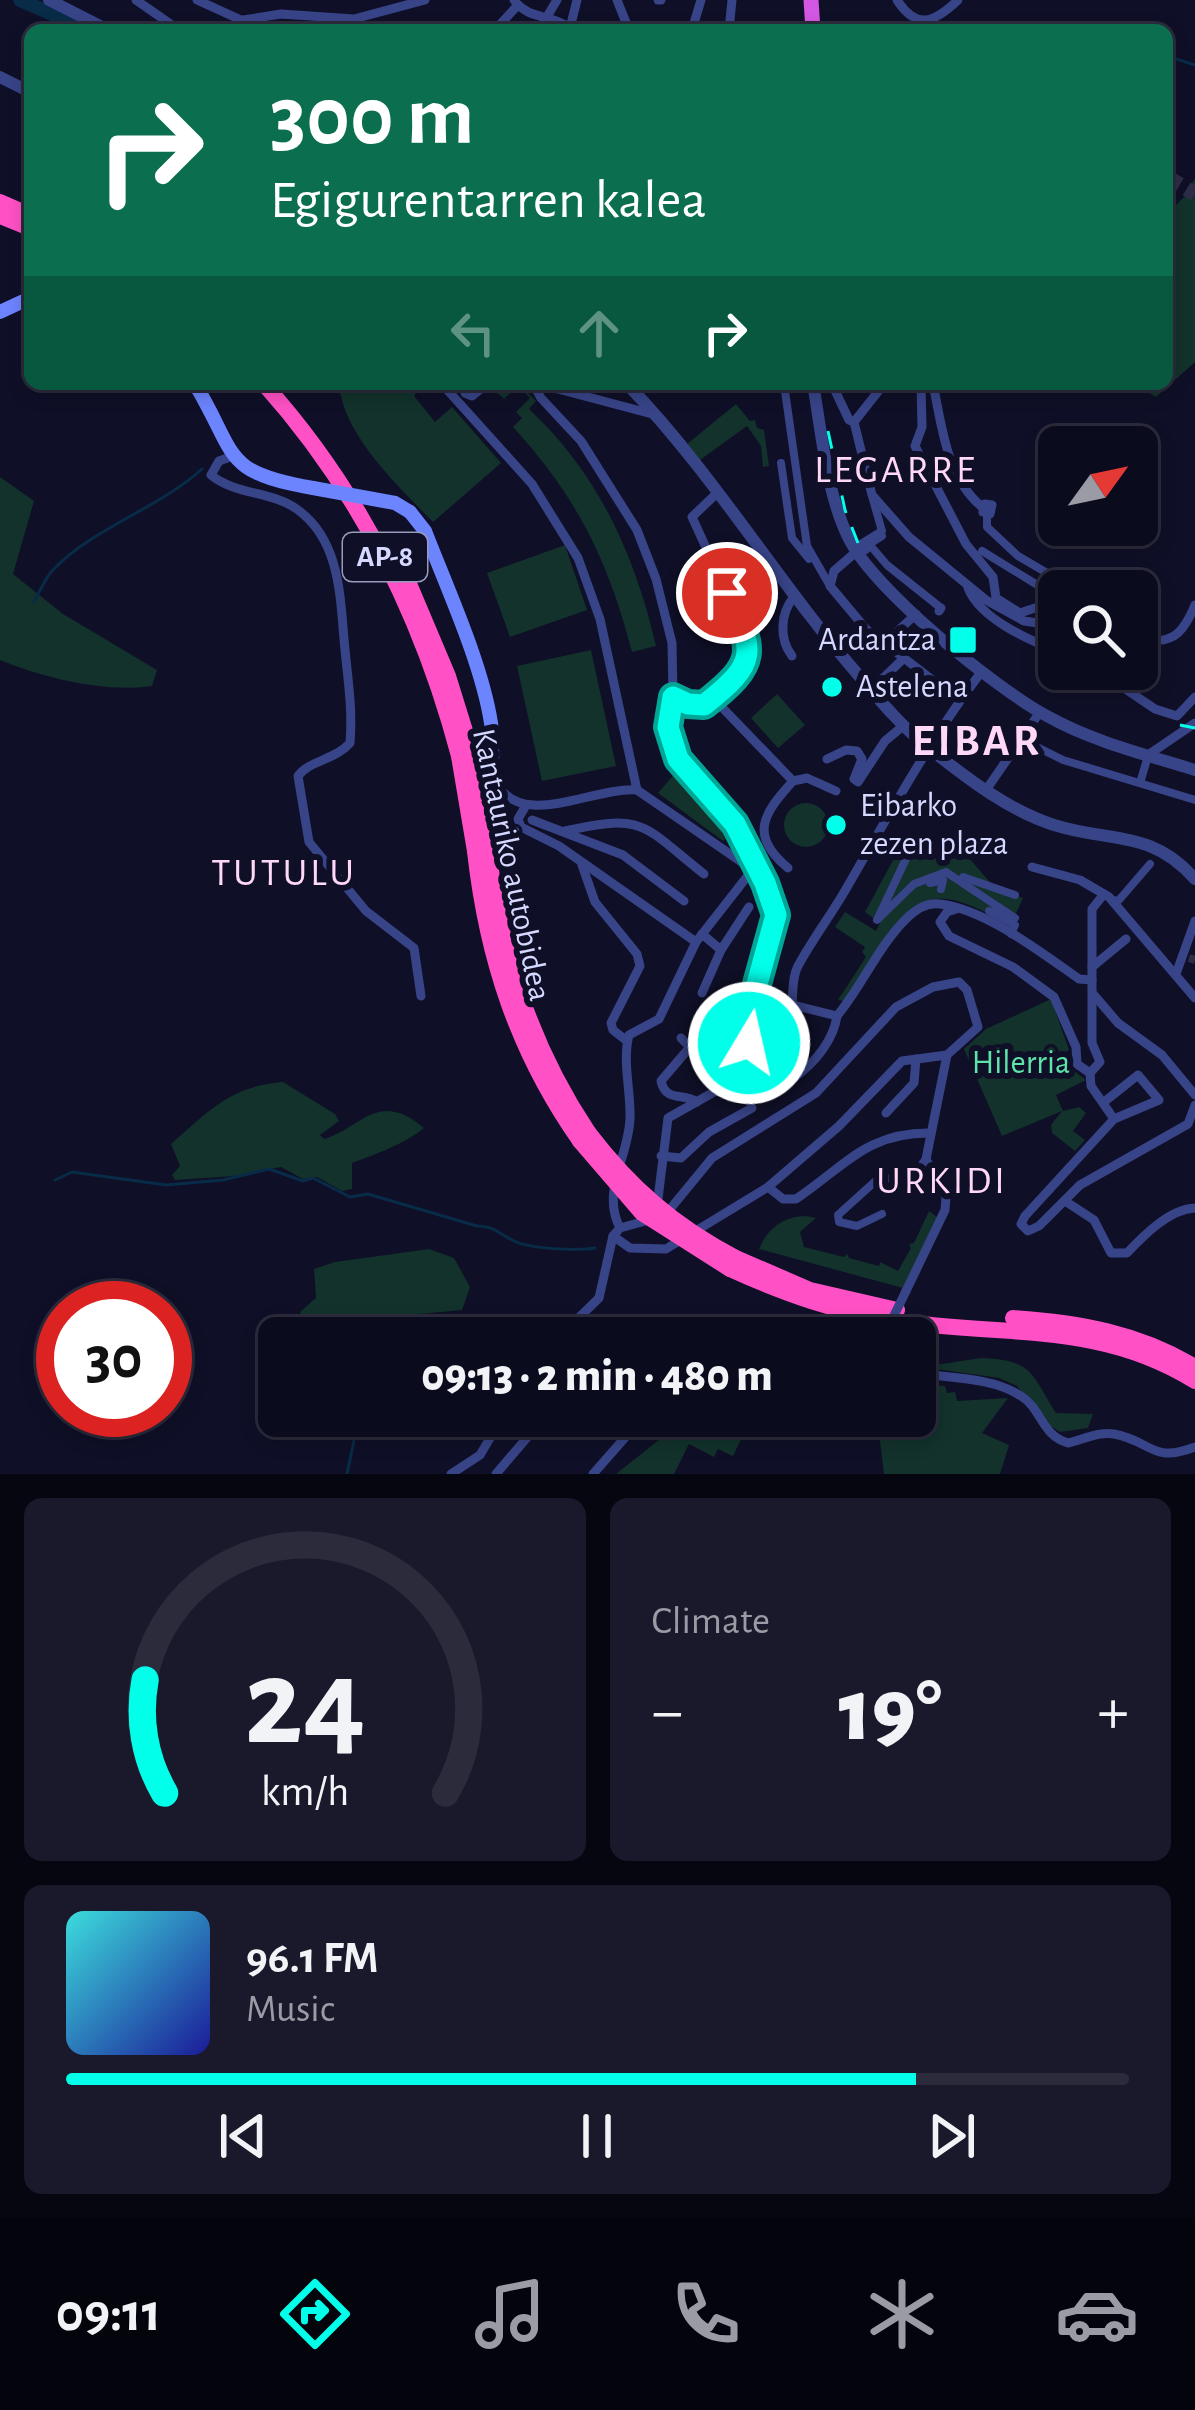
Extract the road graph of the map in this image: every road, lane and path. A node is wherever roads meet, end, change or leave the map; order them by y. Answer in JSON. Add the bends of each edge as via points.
{"nodes":[{"id":1,"x":49,"y":0,"type":"edge"},
{"id":2,"x":136,"y":0,"type":"edge"},
{"id":3,"x":159,"y":0,"type":"edge"},
{"id":4,"x":197,"y":0,"type":"edge"},
{"id":5,"x":425,"y":0,"type":"edge"},
{"id":6,"x":557,"y":0,"type":"edge"},
{"id":7,"x":897,"y":0,"type":"edge"},
{"id":8,"x":958,"y":0,"type":"edge"},
{"id":9,"x":515,"y":3,"type":"edge"},
{"id":10,"x":156,"y":15,"type":"junction"},
{"id":11,"x":267,"y":17,"type":"junction"},
{"id":12,"x":546,"y":18,"type":"junction"},
{"id":13,"x":243,"y":20,"type":"junction"},
{"id":14,"x":96,"y":24,"type":"edge"},
{"id":15,"x":170,"y":24,"type":"edge"},
{"id":16,"x":252,"y":24,"type":"edge"},
{"id":17,"x":266,"y":24,"type":"edge"},
{"id":18,"x":542,"y":24,"type":"edge"},
{"id":19,"x":562,"y":24,"type":"edge"},
{"id":20,"x":199,"y":390,"type":"edge"},
{"id":21,"x":269,"y":390,"type":"edge"},
{"id":22,"x":283,"y":390,"type":"edge"},
{"id":23,"x":540,"y":390,"type":"edge"},
{"id":24,"x":562,"y":390,"type":"joint"},
{"id":25,"x":629,"y":390,"type":"edge"},
{"id":26,"x":634,"y":390,"type":"edge"},
{"id":27,"x":785,"y":390,"type":"edge"},
{"id":28,"x":814,"y":390,"type":"edge"},
{"id":29,"x":835,"y":390,"type":"edge"},
{"id":30,"x":879,"y":390,"type":"edge"},
{"id":31,"x":921,"y":390,"type":"edge"},
{"id":32,"x":934,"y":390,"type":"edge"},
{"id":33,"x":463,"y":391,"type":"edge"},
{"id":34,"x":616,"y":404,"type":"junction"},
{"id":35,"x":550,"y":406,"type":"junction"},
{"id":36,"x":657,"y":416,"type":"junction"},
{"id":37,"x":477,"y":418,"type":"junction"},
{"id":38,"x":854,"y":422,"type":"junction"},
{"id":39,"x":233,"y":456,"type":"junction"},
{"id":40,"x":781,"y":463,"type":"dead end"},
{"id":41,"x":717,"y":493,"type":"junction"},
{"id":42,"x":872,"y":495,"type":"junction"},
{"id":43,"x":985,"y":511,"type":"joint"},
{"id":44,"x":880,"y":533,"type":"junction"},
{"id":45,"x":861,"y":551,"type":"junction"},
{"id":46,"x":982,"y":551,"type":"dead end"},
{"id":47,"x":814,"y":565,"type":"junction"},
{"id":48,"x":1043,"y":570,"type":"edge"},
{"id":49,"x":1038,"y":585,"type":"edge"},
{"id":50,"x":830,"y":586,"type":"junction"},
{"id":51,"x":968,"y":587,"type":"junction"},
{"id":52,"x":794,"y":597,"type":"junction"},
{"id":53,"x":1195,"y":605,"type":"edge"},
{"id":54,"x":1038,"y":608,"type":"edge"},
{"id":55,"x":940,"y":610,"type":"dead end"},
{"id":56,"x":916,"y":614,"type":"junction"},
{"id":57,"x":1038,"y":622,"type":"edge"},
{"id":58,"x":1158,"y":642,"type":"edge"},
{"id":59,"x":1038,"y":643,"type":"edge"},
{"id":60,"x":884,"y":644,"type":"junction"},
{"id":61,"x":792,"y":656,"type":"dead end"},
{"id":62,"x":904,"y":659,"type":"junction"},
{"id":63,"x":982,"y":671,"type":"junction"},
{"id":64,"x":877,"y":684,"type":"dead end"},
{"id":65,"x":1128,"y":690,"type":"edge"},
{"id":66,"x":673,"y":697,"type":"junction"},
{"id":67,"x":1195,"y":697,"type":"edge"},
{"id":68,"x":713,"y":698,"type":"junction"},
{"id":69,"x":960,"y":700,"type":"junction"},
{"id":70,"x":1040,"y":712,"type":"junction"},
{"id":71,"x":1195,"y":723,"type":"edge"},
{"id":72,"x":903,"y":726,"type":"junction"},
{"id":73,"x":1175,"y":736,"type":"junction"},
{"id":74,"x":1022,"y":740,"type":"junction"},
{"id":75,"x":930,"y":749,"type":"junction"},
{"id":76,"x":465,"y":753,"type":"junction"},
{"id":77,"x":1148,"y":754,"type":"junction"},
{"id":78,"x":826,"y":759,"type":"dead end"},
{"id":79,"x":1177,"y":764,"type":"junction"},
{"id":80,"x":1195,"y":770,"type":"edge"},
{"id":81,"x":494,"y":780,"type":"junction"},
{"id":82,"x":793,"y":781,"type":"junction"},
{"id":83,"x":1140,"y":783,"type":"junction"},
{"id":84,"x":637,"y":790,"type":"junction"},
{"id":85,"x":986,"y":790,"type":"junction"},
{"id":86,"x":836,"y":791,"type":"dead end"},
{"id":87,"x":455,"y":793,"type":"dead end"},
{"id":88,"x":505,"y":796,"type":"junction"},
{"id":89,"x":1195,"y":800,"type":"edge"},
{"id":90,"x":528,"y":807,"type":"junction"},
{"id":91,"x":525,"y":823,"type":"junction"},
{"id":92,"x":565,"y":831,"type":"junction"},
{"id":93,"x":915,"y":840,"type":"dead end"},
{"id":94,"x":746,"y":848,"type":"junction"},
{"id":95,"x":735,"y":857,"type":"junction"},
{"id":96,"x":1154,"y":857,"type":"junction"},
{"id":97,"x":580,"y":860,"type":"junction"},
{"id":98,"x":1033,"y":867,"type":"dead end"},
{"id":99,"x":788,"y":868,"type":"dead end"},
{"id":100,"x":756,"y":872,"type":"junction"},
{"id":101,"x":950,"y":873,"type":"junction"},
{"id":102,"x":704,"y":874,"type":"dead end"},
{"id":103,"x":1195,"y":880,"type":"edge"},
{"id":104,"x":929,"y":883,"type":"dead end"},
{"id":105,"x":940,"y":889,"type":"dead end"},
{"id":106,"x":1015,"y":895,"type":"dead end"},
{"id":107,"x":1108,"y":897,"type":"junction"},
{"id":108,"x":684,"y":901,"type":"dead end"},
{"id":109,"x":926,"y":905,"type":"junction"},
{"id":110,"x":748,"y":907,"type":"dead end"},
{"id":111,"x":956,"y":909,"type":"junction"},
{"id":112,"x":1195,"y":921,"type":"edge"},
{"id":113,"x":940,"y":924,"type":"junction"},
{"id":114,"x":1011,"y":934,"type":"junction"},
{"id":115,"x":699,"y":938,"type":"junction"},
{"id":116,"x":1126,"y":939,"type":"dead end"},
{"id":117,"x":721,"y":950,"type":"junction"},
{"id":118,"x":1092,"y":967,"type":"junction"},
{"id":119,"x":1175,"y":974,"type":"junction"},
{"id":120,"x":1092,"y":980,"type":"junction"},
{"id":121,"x":701,"y":993,"type":"dead end"},
{"id":122,"x":1094,"y":995,"type":"junction"},
{"id":123,"x":421,"y":996,"type":"dead end"},
{"id":124,"x":1195,"y":998,"type":"edge"},
{"id":125,"x":793,"y":1005,"type":"junction"},
{"id":126,"x":837,"y":1016,"type":"junction"},
{"id":127,"x":1112,"y":1016,"type":"junction"},
{"id":128,"x":1092,"y":1030,"type":"junction"},
{"id":129,"x":682,"y":1038,"type":"dead end"},
{"id":130,"x":747,"y":1039,"type":"junction"},
{"id":131,"x":627,"y":1040,"type":"junction"},
{"id":132,"x":763,"y":1051,"type":"junction"},
{"id":133,"x":947,"y":1055,"type":"junction"},
{"id":134,"x":916,"y":1059,"type":"junction"},
{"id":135,"x":738,"y":1070,"type":"junction"},
{"id":136,"x":1090,"y":1073,"type":"junction"},
{"id":137,"x":722,"y":1088,"type":"junction"},
{"id":138,"x":909,"y":1091,"type":"junction"},
{"id":139,"x":1195,"y":1095,"type":"edge"},
{"id":140,"x":938,"y":1099,"type":"junction"},
{"id":141,"x":697,"y":1102,"type":"junction"},
{"id":142,"x":1104,"y":1102,"type":"junction"},
{"id":143,"x":752,"y":1108,"type":"dead end"},
{"id":144,"x":886,"y":1113,"type":"dead end"},
{"id":145,"x":1192,"y":1116,"type":"edge"},
{"id":146,"x":1114,"y":1119,"type":"junction"},
{"id":147,"x":931,"y":1133,"type":"junction"},
{"id":148,"x":1192,"y":1136,"type":"edge"},
{"id":149,"x":662,"y":1156,"type":"junction"},
{"id":150,"x":926,"y":1160,"type":"junction"},
{"id":151,"x":768,"y":1187,"type":"junction"},
{"id":152,"x":1065,"y":1201,"type":"junction"},
{"id":153,"x":1195,"y":1208,"type":"edge"},
{"id":154,"x":882,"y":1214,"type":"dead end"},
{"id":155,"x":657,"y":1215,"type":"junction"},
{"id":156,"x":616,"y":1232,"type":"junction"},
{"id":157,"x":733,"y":1263,"type":"junction"},
{"id":158,"x":580,"y":1317,"type":"edge"},
{"id":159,"x":894,"y":1317,"type":"edge"},
{"id":160,"x":1195,"y":1367,"type":"edge"},
{"id":161,"x":936,"y":1376,"type":"edge"},
{"id":162,"x":1195,"y":1381,"type":"edge"},
{"id":163,"x":490,"y":1437,"type":"edge"},
{"id":164,"x":527,"y":1437,"type":"edge"},
{"id":165,"x":625,"y":1437,"type":"edge"},
{"id":166,"x":1195,"y":1447,"type":"edge"},
{"id":167,"x":452,"y":1474,"type":"edge"},
{"id":168,"x":496,"y":1474,"type":"edge"},
{"id":169,"x":592,"y":1474,"type":"edge"}],
"edges":[{"from":1,"to":14,"type":"street"},
{"from":2,"to":10,"type":"street"},
{"from":3,"to":10,"type":"street"},
{"from":4,"to":13,"type":"street"},
{"from":5,"to":11,"type":"street","via":[[354,19]]},
{"from":6,"to":12,"type":"street"},
{"from":7,"to":8,"type":"street","via":[[923,22]]},
{"from":9,"to":12,"type":"street"},
{"from":10,"to":15,"type":"street"},
{"from":11,"to":13,"type":"street"},
{"from":11,"to":17,"type":"street"},
{"from":12,"to":18,"type":"street"},
{"from":12,"to":19,"type":"street"},
{"from":13,"to":16,"type":"street"},
{"from":20,"to":39,"type":"main road"},
{"from":21,"to":76,"type":"highway","name":"Kantauriko autobidea","number":"AP-8","via":[[367,522]]},
{"from":22,"to":76,"type":"highway","name":"Kantauriko autobidea","number":"AP-8","via":[[348,473],[398,559],[436,643]]},
{"from":23,"to":35,"type":"street"},
{"from":24,"to":34,"type":"street"},
{"from":24,"to":35,"type":"street"},
{"from":25,"to":34,"type":"street"},
{"from":26,"to":36,"type":"street"},
{"from":27,"to":47,"type":"street"},
{"from":28,"to":45,"type":"street","via":[[837,509]]},
{"from":29,"to":38,"type":"street"},
{"from":30,"to":38,"type":"street"},
{"from":31,"to":54,"type":"street","via":[[915,446],[952,519],[989,570],[1000,602],[1023,614]]},
{"from":32,"to":43,"type":"street","via":[[941,440]]},
{"from":33,"to":37,"type":"street"},
{"from":33,"to":37,"type":"street"},
{"from":34,"to":36,"type":"street"},
{"from":35,"to":66,"type":"street","via":[[604,475],[644,547],[672,643]]},
{"from":36,"to":41,"type":"street"},
{"from":37,"to":84,"type":"street","via":[[578,557],[595,598]]},
{"from":38,"to":42,"type":"street"},
{"from":39,"to":81,"type":"main road","bridge":true,"via":[[253,473],[410,512],[425,531],[478,676],[493,729]]},
{"from":39,"to":123,"type":"street","via":[[211,475],[289,503],[328,548],[352,718],[343,751],[298,776],[306,833],[366,911],[414,948]]},
{"from":40,"to":47,"type":"street","via":[[791,538]]},
{"from":41,"to":52,"type":"street"},
{"from":41,"to":68,"type":"street","via":[[692,517],[749,643],[745,663]]},
{"from":42,"to":44,"type":"street"},
{"from":42,"to":51,"type":"street"},
{"from":43,"to":48,"type":"street","via":[[1000,541]]},
{"from":44,"to":45,"type":"street"},
{"from":44,"to":55,"type":"street","via":[[869,544]]},
{"from":45,"to":50,"type":"street","via":[[834,572]]},
{"from":45,"to":56,"type":"street"},
{"from":46,"to":49,"type":"street"},
{"from":47,"to":50,"type":"street"},
{"from":50,"to":60,"type":"street"},
{"from":51,"to":57,"type":"street","via":[[1012,616]]},
{"from":51,"to":59,"type":"street","via":[[976,603]]},
{"from":52,"to":61,"type":"street","via":[[783,619]]},
{"from":52,"to":72,"type":"street"},
{"from":53,"to":58,"type":"street","via":[[1185,629]]},
{"from":56,"to":60,"type":"street"},
{"from":56,"to":63,"type":"street"},
{"from":60,"to":62,"type":"street"},
{"from":62,"to":64,"type":"street"},
{"from":62,"to":69,"type":"street"},
{"from":63,"to":69,"type":"street"},
{"from":63,"to":70,"type":"street"},
{"from":65,"to":67,"type":"street","via":[[1177,716]]},
{"from":66,"to":68,"type":"street","via":[[698,706]]},
{"from":66,"to":94,"type":"street","via":[[668,727],[678,759]]},
{"from":68,"to":82,"type":"street"},
{"from":69,"to":75,"type":"street"},
{"from":70,"to":74,"type":"street"},
{"from":70,"to":77,"type":"street"},
{"from":71,"to":73,"type":"street"},
{"from":72,"to":75,"type":"street"},
{"from":72,"to":78,"type":"street","via":[[858,782],[857,751]]},
{"from":73,"to":77,"type":"street"},
{"from":73,"to":79,"type":"street"},
{"from":74,"to":83,"type":"street"},
{"from":74,"to":85,"type":"street"},
{"from":75,"to":85,"type":"street"},
{"from":75,"to":125,"type":"street","via":[[794,972]]},
{"from":76,"to":157,"type":"highway","name":"Kantauriko autobidea","number":"AP-8","bridge":true,"via":[[517,994],[584,1137],[648,1202]]},
{"from":77,"to":79,"type":"street"},
{"from":77,"to":83,"type":"street"},
{"from":79,"to":80,"type":"street"},
{"from":81,"to":87,"type":"street"},
{"from":81,"to":88,"type":"street"},
{"from":82,"to":86,"type":"street","via":[[807,778]]},
{"from":82,"to":99,"type":"street","via":[[763,828]]},
{"from":83,"to":89,"type":"street"},
{"from":84,"to":90,"type":"street"},
{"from":84,"to":95,"type":"street"},
{"from":85,"to":96,"type":"street","via":[[1020,812]]},
{"from":88,"to":90,"type":"street"},
{"from":88,"to":91,"type":"street"},
{"from":90,"to":91,"type":"street"},
{"from":91,"to":92,"type":"street"},
{"from":91,"to":97,"type":"street"},
{"from":92,"to":102,"type":"street","via":[[632,822]]},
{"from":92,"to":108,"type":"street","via":[[623,855]]},
{"from":93,"to":101,"type":"street","via":[[873,919],[914,884]]},
{"from":94,"to":95,"type":"street"},
{"from":94,"to":100,"type":"street"},
{"from":95,"to":100,"type":"street"},
{"from":96,"to":103,"type":"street"},
{"from":96,"to":107,"type":"street","via":[[1119,900]]},
{"from":97,"to":115,"type":"street"},
{"from":97,"to":131,"type":"street","via":[[596,902],[637,954],[640,966],[611,1023]]},
{"from":98,"to":107,"type":"street"},
{"from":100,"to":115,"type":"street"},
{"from":100,"to":130,"type":"street","via":[[776,915]]},
{"from":101,"to":106,"type":"street"},
{"from":101,"to":114,"type":"street","via":[[1015,918],[989,911],[1015,925]]},
{"from":104,"to":105,"type":"street","via":[[944,880]]},
{"from":107,"to":118,"type":"street","via":[[1092,909]]},
{"from":107,"to":119,"type":"street"},
{"from":109,"to":111,"type":"street"},
{"from":109,"to":113,"type":"street"},
{"from":109,"to":126,"type":"street","via":[[902,922]]},
{"from":110,"to":117,"type":"street"},
{"from":111,"to":113,"type":"street"},
{"from":111,"to":114,"type":"street"},
{"from":112,"to":119,"type":"street"},
{"from":113,"to":136,"type":"street","via":[[1054,997],[1077,1064]]},
{"from":114,"to":120,"type":"street"},
{"from":115,"to":117,"type":"street"},
{"from":115,"to":131,"type":"street","via":[[659,1019]]},
{"from":116,"to":118,"type":"street"},
{"from":117,"to":121,"type":"street"},
{"from":118,"to":120,"type":"street"},
{"from":119,"to":124,"type":"street"},
{"from":120,"to":122,"type":"street"},
{"from":122,"to":127,"type":"street"},
{"from":122,"to":128,"type":"street"},
{"from":125,"to":126,"type":"street"},
{"from":125,"to":132,"type":"street","via":[[785,1041]]},
{"from":126,"to":137,"type":"street","via":[[812,1060],[777,1089],[736,1096]]},
{"from":127,"to":128,"type":"street"},
{"from":127,"to":139,"type":"street","via":[[1162,1055]]},
{"from":128,"to":136,"type":"street","via":[[1100,1062]]},
{"from":129,"to":141,"type":"street","via":[[690,1046],[661,1082],[674,1098]]},
{"from":130,"to":132,"type":"street"},
{"from":130,"to":135,"type":"street"},
{"from":131,"to":156,"type":"street","via":[[630,1126],[611,1190]]},
{"from":132,"to":135,"type":"street"},
{"from":133,"to":134,"type":"street"},
{"from":133,"to":140,"type":"street"},
{"from":133,"to":155,"type":"street","via":[[978,1027],[959,982],[896,1007],[827,1083],[723,1148],[674,1208]]},
{"from":134,"to":138,"type":"street"},
{"from":134,"to":151,"type":"street","via":[[902,1061]]},
{"from":135,"to":137,"type":"street"},
{"from":136,"to":142,"type":"street"},
{"from":137,"to":141,"type":"street"},
{"from":138,"to":140,"type":"street"},
{"from":138,"to":144,"type":"street"},
{"from":140,"to":147,"type":"street"},
{"from":141,"to":149,"type":"street","via":[[668,1118]]},
{"from":142,"to":146,"type":"street"},
{"from":142,"to":146,"type":"street","via":[[1138,1075],[1159,1100]]},
{"from":143,"to":149,"type":"street","via":[[681,1158]]},
{"from":145,"to":148,"type":"street"},
{"from":145,"to":152,"type":"street"},
{"from":146,"to":152,"type":"street","via":[[1021,1224],[1028,1231],[1039,1226]]},
{"from":147,"to":150,"type":"street"},
{"from":147,"to":151,"type":"street","via":[[904,1132],[866,1146],[796,1199]]},
{"from":149,"to":155,"type":"street"},
{"from":150,"to":154,"type":"street","via":[[909,1180],[873,1181],[838,1215],[856,1226]]},
{"from":150,"to":159,"type":"street","bridge":true,"via":[[945,1210]]},
{"from":151,"to":156,"type":"street","via":[[667,1249],[630,1248]]},
{"from":152,"to":153,"type":"street","via":[[1094,1220],[1111,1253],[1127,1252],[1174,1214]]},
{"from":155,"to":156,"type":"street"},
{"from":156,"to":158,"type":"street","via":[[599,1298]]},
{"from":157,"to":160,"type":"highway","name":"Kantauriko autobidea","number":"AP-8","via":[[904,1311],[1076,1323]]},
{"from":157,"to":162,"type":"highway","name":"Kantauriko autobidea","number":"AP-8","via":[[805,1301],[866,1316],[1102,1342]]},
{"from":161,"to":166,"type":"street","via":[[1021,1396],[1046,1432],[1068,1443],[1112,1433],[1159,1454]]},
{"from":163,"to":167,"type":"street"},
{"from":164,"to":168,"type":"street"},
{"from":165,"to":169,"type":"street"}]}
